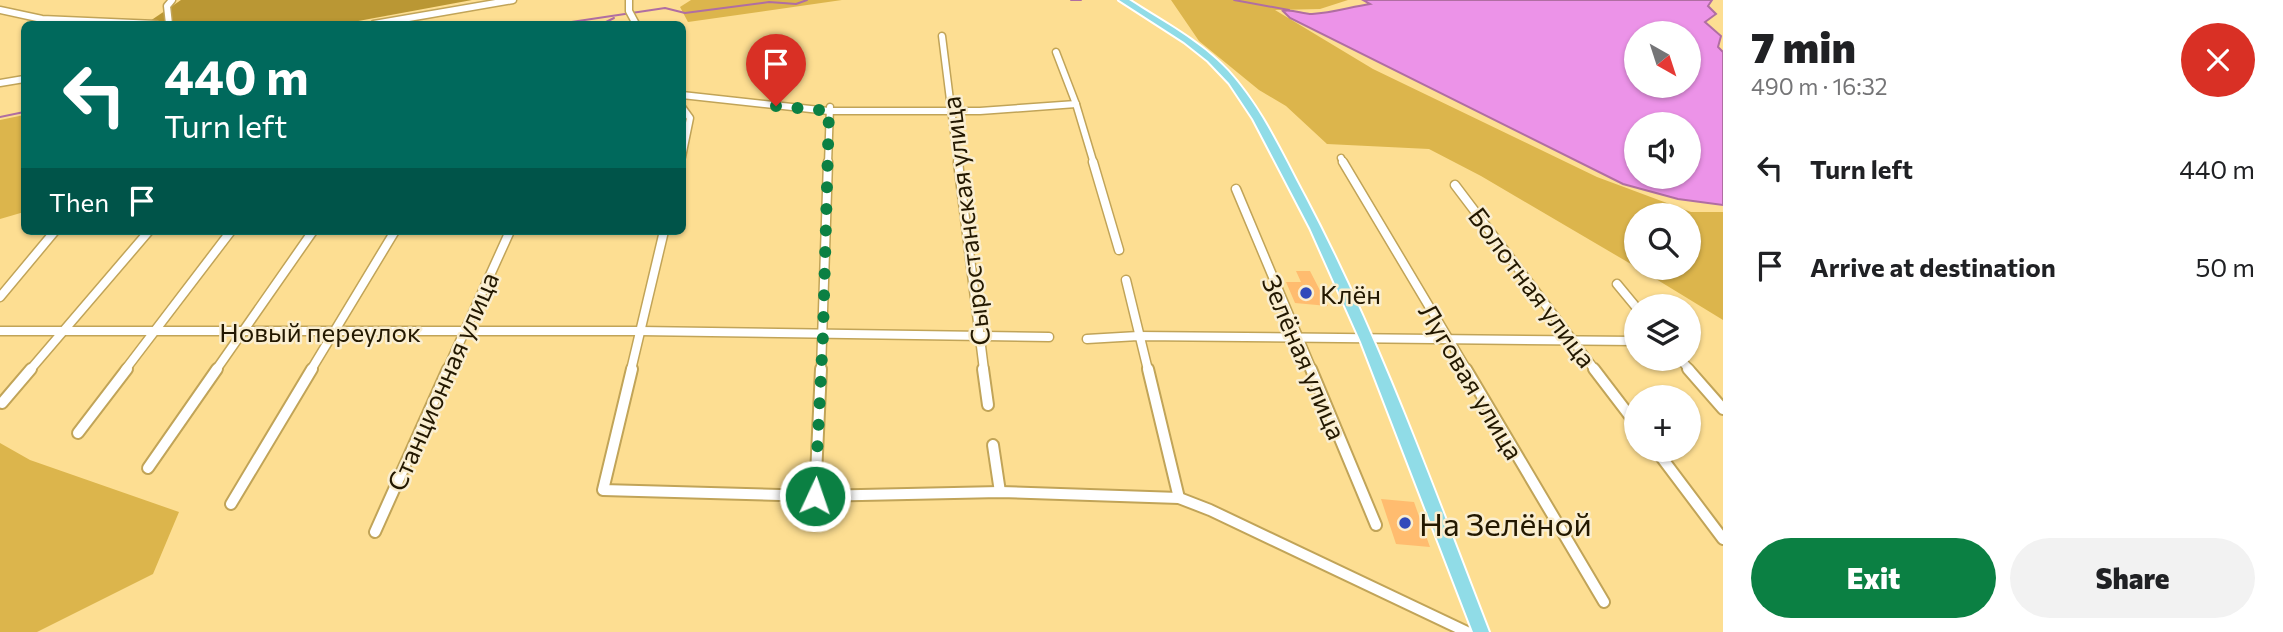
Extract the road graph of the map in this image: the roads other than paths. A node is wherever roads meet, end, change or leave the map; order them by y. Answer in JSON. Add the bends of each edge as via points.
{"nodes":[{"id":1,"x":172,"y":0,"type":"edge"},
{"id":2,"x":513,"y":0,"type":"edge"},
{"id":3,"x":629,"y":0,"type":"edge"},
{"id":4,"x":1123,"y":0,"type":"edge"},
{"id":5,"x":0,"y":10,"type":"edge"},
{"id":6,"x":88,"y":21,"type":"edge"},
{"id":7,"x":169,"y":21,"type":"edge"},
{"id":8,"x":391,"y":21,"type":"edge"},
{"id":9,"x":634,"y":21,"type":"edge"},
{"id":10,"x":942,"y":36,"type":"dead end"},
{"id":11,"x":1056,"y":52,"type":"dead end"},
{"id":12,"x":21,"y":80,"type":"edge"},
{"id":13,"x":0,"y":83,"type":"edge"},
{"id":14,"x":686,"y":95,"type":"edge"},
{"id":15,"x":1076,"y":104,"type":"junction"},
{"id":16,"x":829,"y":109,"type":"junction"},
{"id":17,"x":952,"y":110,"type":"junction"},
{"id":18,"x":686,"y":112,"type":"edge"},
{"id":19,"x":686,"y":138,"type":"edge"},
{"id":20,"x":1341,"y":158,"type":"dead end"},
{"id":21,"x":1455,"y":185,"type":"dead end"},
{"id":22,"x":1236,"y":189,"type":"dead end"},
{"id":23,"x":52,"y":235,"type":"edge"},
{"id":24,"x":146,"y":235,"type":"edge"},
{"id":25,"x":228,"y":235,"type":"edge"},
{"id":26,"x":310,"y":235,"type":"edge"},
{"id":27,"x":393,"y":235,"type":"edge"},
{"id":28,"x":508,"y":235,"type":"edge"},
{"id":29,"x":663,"y":235,"type":"edge"},
{"id":30,"x":1119,"y":250,"type":"dead end"},
{"id":31,"x":1126,"y":280,"type":"dead end"},
{"id":32,"x":1617,"y":284,"type":"dead end"},
{"id":33,"x":1625,"y":294,"type":"edge"},
{"id":34,"x":0,"y":297,"type":"edge"},
{"id":35,"x":64,"y":330,"type":"junction"},
{"id":36,"x":153,"y":330,"type":"junction"},
{"id":37,"x":244,"y":330,"type":"junction"},
{"id":38,"x":0,"y":331,"type":"edge"},
{"id":39,"x":464,"y":331,"type":"junction"},
{"id":40,"x":640,"y":331,"type":"junction"},
{"id":41,"x":336,"y":332,"type":"junction"},
{"id":42,"x":823,"y":335,"type":"junction"},
{"id":43,"x":1138,"y":336,"type":"junction"},
{"id":44,"x":979,"y":337,"type":"junction"},
{"id":45,"x":1049,"y":337,"type":"dead end"},
{"id":46,"x":1296,"y":337,"type":"junction"},
{"id":47,"x":1367,"y":338,"type":"junction"},
{"id":48,"x":1087,"y":339,"type":"dead end"},
{"id":49,"x":1446,"y":339,"type":"junction"},
{"id":50,"x":1573,"y":340,"type":"junction"},
{"id":51,"x":1624,"y":341,"type":"edge"},
{"id":52,"x":1690,"y":371,"type":"edge"},
{"id":53,"x":2,"y":403,"type":"edge"},
{"id":54,"x":988,"y":405,"type":"dead end"},
{"id":55,"x":1624,"y":408,"type":"edge"},
{"id":56,"x":1723,"y":409,"type":"edge"},
{"id":57,"x":78,"y":433,"type":"dead end"},
{"id":58,"x":993,"y":445,"type":"dead end"},
{"id":59,"x":1665,"y":462,"type":"edge"},
{"id":60,"x":148,"y":468,"type":"dead end"},
{"id":61,"x":1000,"y":492,"type":"junction"},
{"id":62,"x":815,"y":496,"type":"junction"},
{"id":63,"x":1179,"y":498,"type":"junction"},
{"id":64,"x":231,"y":504,"type":"dead end"},
{"id":65,"x":1376,"y":525,"type":"dead end"},
{"id":66,"x":375,"y":532,"type":"dead end"},
{"id":67,"x":1723,"y":539,"type":"edge"},
{"id":68,"x":1604,"y":602,"type":"dead end"},
{"id":69,"x":1467,"y":632,"type":"edge"},
{"id":70,"x":1481,"y":632,"type":"edge"}],
"edges":[{"from":1,"to":7,"type":"street","via":[[167,6]]},
{"from":2,"to":8,"type":"street"},
{"from":3,"to":9,"type":"street"},
{"from":4,"to":47,"type":"main road","via":[[1190,44],[1221,69],[1242,95],[1312,220]]},
{"from":5,"to":6,"type":"street","via":[[42,19]]},
{"from":10,"to":17,"type":"street","name":"Сыростанская улица"},
{"from":11,"to":15,"type":"street"},
{"from":12,"to":13,"type":"street"},
{"from":14,"to":16,"type":"street"},
{"from":15,"to":17,"type":"street"},
{"from":15,"to":30,"type":"street"},
{"from":16,"to":17,"type":"street"},
{"from":16,"to":42,"type":"street"},
{"from":17,"to":44,"type":"street","name":"Сыростанская улица"},
{"from":18,"to":19,"type":"street","via":[[690,118]]},
{"from":20,"to":49,"type":"street","name":"Луговая улица"},
{"from":21,"to":50,"type":"street","name":"Болотная улица"},
{"from":22,"to":46,"type":"street","name":"Зелёная улица"},
{"from":23,"to":34,"type":"street"},
{"from":24,"to":35,"type":"street"},
{"from":25,"to":36,"type":"street"},
{"from":26,"to":37,"type":"street"},
{"from":27,"to":41,"type":"street"},
{"from":28,"to":39,"type":"street","name":"Станционная улица"},
{"from":29,"to":40,"type":"street"},
{"from":31,"to":43,"type":"street"},
{"from":32,"to":33,"type":"street"},
{"from":35,"to":36,"type":"street","name":"Новый переулок"},
{"from":35,"to":38,"type":"street","name":"Новый переулок"},
{"from":35,"to":53,"type":"street"},
{"from":36,"to":37,"type":"street","name":"Новый переулок"},
{"from":36,"to":57,"type":"street"},
{"from":37,"to":41,"type":"street","name":"Новый переулок"},
{"from":37,"to":60,"type":"street"},
{"from":39,"to":40,"type":"street","name":"Новый переулок"},
{"from":39,"to":41,"type":"street","name":"Новый переулок"},
{"from":39,"to":66,"type":"street","name":"Станционная улица"},
{"from":40,"to":42,"type":"street","name":"Новый переулок"},
{"from":40,"to":62,"type":"street","via":[[603,490]]},
{"from":41,"to":64,"type":"street"},
{"from":42,"to":44,"type":"street","name":"Новый переулок"},
{"from":42,"to":62,"type":"street"},
{"from":43,"to":46,"type":"street"},
{"from":43,"to":48,"type":"street"},
{"from":43,"to":63,"type":"street"},
{"from":44,"to":45,"type":"street","name":"Новый переулок"},
{"from":44,"to":54,"type":"street","name":"Сыростанская улица"},
{"from":46,"to":47,"type":"street"},
{"from":46,"to":65,"type":"street","name":"Зелёная улица"},
{"from":47,"to":49,"type":"street"},
{"from":47,"to":70,"type":"main road"},
{"from":49,"to":50,"type":"street"},
{"from":49,"to":68,"type":"street","name":"Луговая улица"},
{"from":50,"to":51,"type":"street"},
{"from":50,"to":55,"type":"street","name":"Болотная улица"},
{"from":52,"to":56,"type":"street"},
{"from":58,"to":61,"type":"street"},
{"from":59,"to":67,"type":"street"},
{"from":61,"to":62,"type":"street"},
{"from":61,"to":63,"type":"street"},
{"from":63,"to":69,"type":"street"}]}
